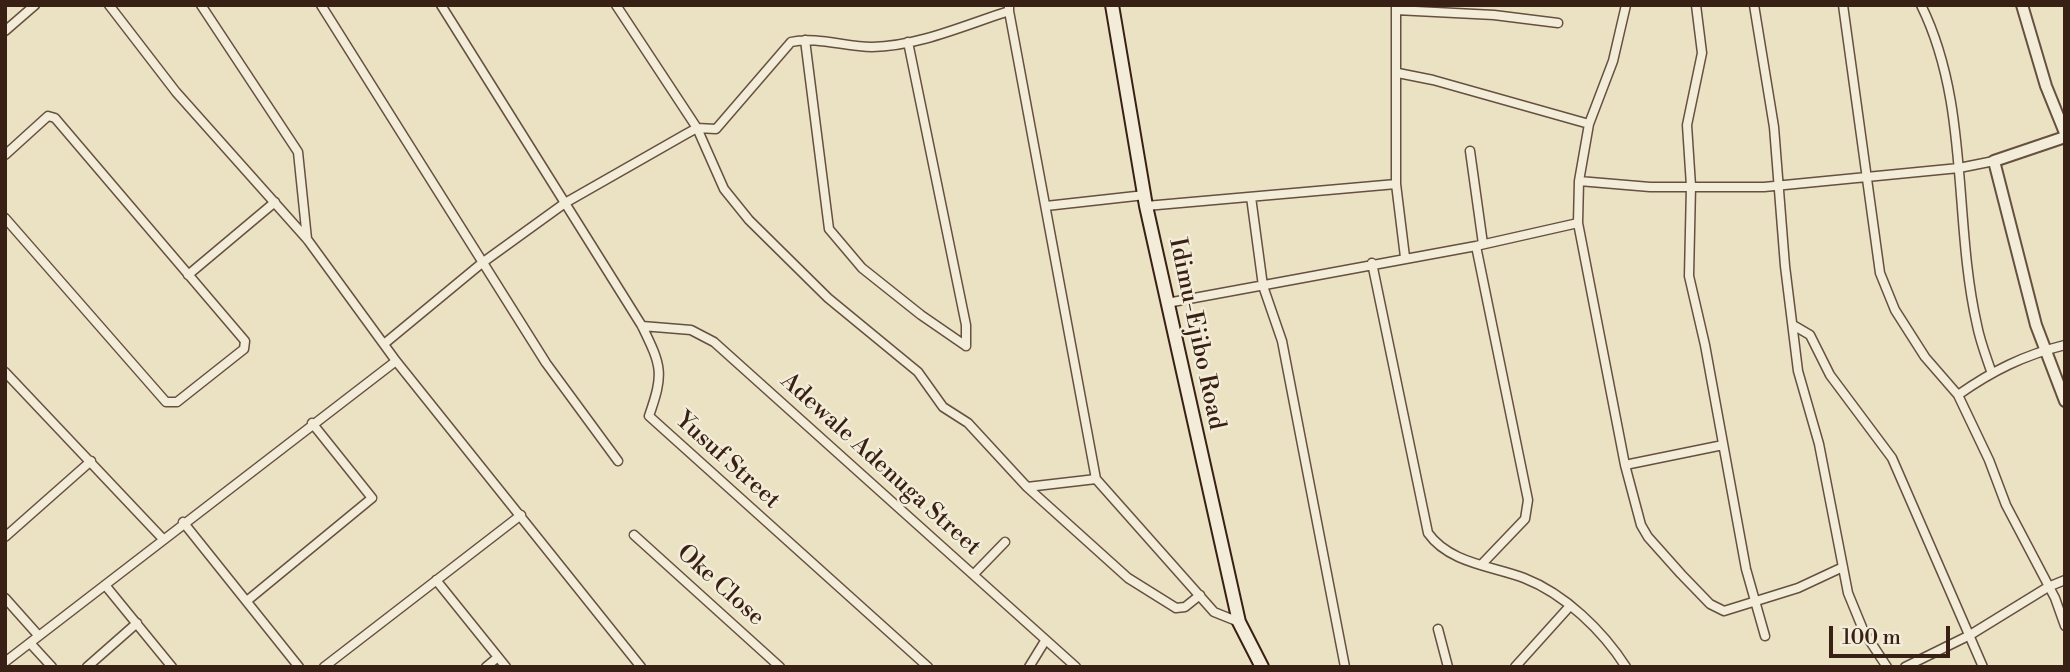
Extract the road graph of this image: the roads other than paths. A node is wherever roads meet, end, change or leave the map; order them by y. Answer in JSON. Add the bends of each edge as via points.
{"nodes":[{"id":1,"x":35,"y":5,"type":"edge"},
{"id":2,"x":109,"y":5,"type":"edge"},
{"id":3,"x":201,"y":5,"type":"edge"},
{"id":4,"x":321,"y":5,"type":"edge"},
{"id":5,"x":441,"y":5,"type":"edge"},
{"id":6,"x":616,"y":5,"type":"edge"},
{"id":7,"x":1112,"y":5,"type":"edge"},
{"id":8,"x":1626,"y":5,"type":"edge"},
{"id":9,"x":1696,"y":5,"type":"edge"},
{"id":10,"x":1754,"y":5,"type":"edge"},
{"id":11,"x":1843,"y":5,"type":"edge"},
{"id":12,"x":1922,"y":5,"type":"edge"},
{"id":13,"x":2022,"y":5,"type":"edge"},
{"id":14,"x":1009,"y":8,"type":"edge"},
{"id":15,"x":1396,"y":8,"type":"edge"},
{"id":16,"x":1559,"y":23,"type":"dead end"},
{"id":17,"x":5,"y":31,"type":"edge"},
{"id":18,"x":804,"y":40,"type":"junction"},
{"id":19,"x":908,"y":43,"type":"junction"},
{"id":20,"x":1398,"y":73,"type":"junction"},
{"id":21,"x":1589,"y":124,"type":"junction"},
{"id":22,"x":697,"y":128,"type":"junction"},
{"id":23,"x":2065,"y":135,"type":"edge"},
{"id":24,"x":5,"y":138,"type":"edge"},
{"id":25,"x":14,"y":147,"type":"junction"},
{"id":26,"x":1470,"y":150,"type":"dead end"},
{"id":27,"x":5,"y":155,"type":"edge"},
{"id":28,"x":1994,"y":161,"type":"junction"},
{"id":29,"x":1959,"y":168,"type":"junction"},
{"id":30,"x":1869,"y":178,"type":"junction"},
{"id":31,"x":1579,"y":181,"type":"junction"},
{"id":32,"x":1396,"y":184,"type":"junction"},
{"id":33,"x":1777,"y":185,"type":"junction"},
{"id":34,"x":1691,"y":186,"type":"junction"},
{"id":35,"x":1251,"y":197,"type":"junction"},
{"id":36,"x":1146,"y":200,"type":"junction"},
{"id":37,"x":275,"y":202,"type":"junction"},
{"id":38,"x":565,"y":203,"type":"junction"},
{"id":39,"x":1046,"y":206,"type":"junction"},
{"id":40,"x":5,"y":218,"type":"edge"},
{"id":41,"x":1578,"y":223,"type":"junction"},
{"id":42,"x":307,"y":239,"type":"junction"},
{"id":43,"x":1479,"y":245,"type":"junction"},
{"id":44,"x":1405,"y":257,"type":"junction"},
{"id":45,"x":482,"y":263,"type":"junction"},
{"id":46,"x":1372,"y":263,"type":"junction"},
{"id":47,"x":188,"y":275,"type":"junction"},
{"id":48,"x":1263,"y":286,"type":"junction"},
{"id":49,"x":1167,"y":303,"type":"junction"},
{"id":50,"x":1793,"y":325,"type":"junction"},
{"id":51,"x":642,"y":326,"type":"junction"},
{"id":52,"x":383,"y":344,"type":"junction"},
{"id":53,"x":2065,"y":345,"type":"edge"},
{"id":54,"x":2045,"y":350,"type":"junction"},
{"id":55,"x":396,"y":361,"type":"junction"},
{"id":56,"x":1991,"y":371,"type":"junction"},
{"id":57,"x":5,"y":372,"type":"edge"},
{"id":58,"x":1958,"y":395,"type":"junction"},
{"id":59,"x":2065,"y":401,"type":"edge"},
{"id":60,"x":312,"y":423,"type":"junction"},
{"id":61,"x":1723,"y":444,"type":"junction"},
{"id":62,"x":91,"y":461,"type":"junction"},
{"id":63,"x":618,"y":461,"type":"dead end"},
{"id":64,"x":1625,"y":465,"type":"junction"},
{"id":65,"x":1096,"y":479,"type":"junction"},
{"id":66,"x":1027,"y":486,"type":"junction"},
{"id":67,"x":522,"y":515,"type":"junction"},
{"id":68,"x":183,"y":522,"type":"junction"},
{"id":69,"x":634,"y":535,"type":"dead end"},
{"id":70,"x":5,"y":537,"type":"edge"},
{"id":71,"x":163,"y":539,"type":"junction"},
{"id":72,"x":1005,"y":542,"type":"dead end"},
{"id":73,"x":1481,"y":565,"type":"junction"},
{"id":74,"x":1843,"y":567,"type":"junction"},
{"id":75,"x":974,"y":574,"type":"junction"},
{"id":76,"x":436,"y":580,"type":"junction"},
{"id":77,"x":2065,"y":580,"type":"edge"},
{"id":78,"x":105,"y":585,"type":"junction"},
{"id":79,"x":2048,"y":587,"type":"junction"},
{"id":80,"x":1200,"y":595,"type":"junction"},
{"id":81,"x":5,"y":598,"type":"edge"},
{"id":82,"x":248,"y":600,"type":"junction"},
{"id":83,"x":1756,"y":600,"type":"junction"},
{"id":84,"x":1569,"y":607,"type":"junction"},
{"id":85,"x":1239,"y":622,"type":"junction"},
{"id":86,"x":137,"y":623,"type":"junction"},
{"id":87,"x":2065,"y":626,"type":"edge"},
{"id":88,"x":1438,"y":629,"type":"dead end"},
{"id":89,"x":38,"y":635,"type":"junction"},
{"id":90,"x":1970,"y":635,"type":"junction"},
{"id":91,"x":1765,"y":636,"type":"dead end"},
{"id":92,"x":1045,"y":641,"type":"junction"},
{"id":93,"x":30,"y":643,"type":"junction"},
{"id":94,"x":498,"y":657,"type":"junction"},
{"id":95,"x":5,"y":662,"type":"edge"},
{"id":96,"x":1263,"y":666,"type":"edge"},
{"id":97,"x":52,"y":667,"type":"edge"},
{"id":98,"x":87,"y":667,"type":"edge"},
{"id":99,"x":172,"y":667,"type":"edge"},
{"id":100,"x":299,"y":667,"type":"edge"},
{"id":101,"x":324,"y":667,"type":"edge"},
{"id":102,"x":486,"y":667,"type":"edge"},
{"id":103,"x":506,"y":667,"type":"edge"},
{"id":104,"x":641,"y":667,"type":"edge"},
{"id":105,"x":780,"y":667,"type":"edge"},
{"id":106,"x":928,"y":667,"type":"edge"},
{"id":107,"x":1029,"y":667,"type":"edge"},
{"id":108,"x":1076,"y":667,"type":"edge"},
{"id":109,"x":1345,"y":667,"type":"edge"},
{"id":110,"x":1448,"y":667,"type":"edge"},
{"id":111,"x":1515,"y":667,"type":"edge"},
{"id":112,"x":1626,"y":667,"type":"edge"},
{"id":113,"x":1887,"y":667,"type":"edge"},
{"id":114,"x":1905,"y":667,"type":"edge"},
{"id":115,"x":1983,"y":667,"type":"edge"}],
"edges":[{"from":1,"to":17,"type":"street"},
{"from":2,"to":37,"type":"street","via":[[176,92]]},
{"from":3,"to":42,"type":"street","via":[[298,152]]},
{"from":4,"to":45,"type":"street"},
{"from":5,"to":38,"type":"street","name":"Yusuf Street"},
{"from":6,"to":22,"type":"street"},
{"from":7,"to":36,"type":"main road","name":"Idimu-Ejibo Road"},
{"from":8,"to":21,"type":"street","via":[[1613,61]]},
{"from":9,"to":34,"type":"street","via":[[1702,53],[1687,125]]},
{"from":10,"to":33,"type":"street","via":[[1774,127]]},
{"from":11,"to":30,"type":"street"},
{"from":12,"to":29,"type":"street","via":[[1948,84]]},
{"from":13,"to":23,"type":"street"},
{"from":14,"to":19,"type":"street"},
{"from":14,"to":39,"type":"street"},
{"from":15,"to":16,"type":"street"},
{"from":15,"to":20,"type":"street"},
{"from":18,"to":19,"type":"street","via":[[874,47]]},
{"from":18,"to":19,"type":"street","via":[[829,229],[869,274],[966,346],[966,326]]},
{"from":18,"to":22,"type":"street","via":[[787,45],[722,124],[708,130]]},
{"from":20,"to":21,"type":"street"},
{"from":20,"to":32,"type":"street"},
{"from":21,"to":31,"type":"street"},
{"from":22,"to":38,"type":"street"},
{"from":22,"to":66,"type":"street","via":[[724,189],[749,220],[828,298],[918,372],[943,407],[968,422]]},
{"from":23,"to":28,"type":"street"},
{"from":24,"to":25,"type":"street"},
{"from":25,"to":27,"type":"street"},
{"from":25,"to":47,"type":"street","via":[[48,116],[55,118]]},
{"from":26,"to":43,"type":"street"},
{"from":28,"to":29,"type":"street"},
{"from":28,"to":54,"type":"street"},
{"from":29,"to":30,"type":"street"},
{"from":29,"to":56,"type":"street","via":[[1973,308]]},
{"from":30,"to":33,"type":"street"},
{"from":30,"to":58,"type":"street","via":[[1886,292],[1925,357]]},
{"from":31,"to":34,"type":"street"},
{"from":31,"to":41,"type":"street"},
{"from":32,"to":35,"type":"street"},
{"from":32,"to":44,"type":"street"},
{"from":33,"to":34,"type":"street"},
{"from":33,"to":50,"type":"street"},
{"from":34,"to":61,"type":"street","via":[[1689,276]]},
{"from":35,"to":36,"type":"street"},
{"from":35,"to":48,"type":"street"},
{"from":36,"to":39,"type":"street"},
{"from":36,"to":49,"type":"main road","name":"Idimu-Ejibo Road"},
{"from":37,"to":42,"type":"street"},
{"from":37,"to":47,"type":"street"},
{"from":38,"to":45,"type":"street"},
{"from":38,"to":51,"type":"street","name":"Yusuf Street"},
{"from":39,"to":65,"type":"street"},
{"from":40,"to":47,"type":"street","via":[[169,403],[177,402],[246,345]]},
{"from":41,"to":43,"type":"street"},
{"from":41,"to":64,"type":"street"},
{"from":42,"to":52,"type":"street"},
{"from":43,"to":44,"type":"street"},
{"from":43,"to":73,"type":"street","via":[[1528,500],[1525,519]]},
{"from":44,"to":46,"type":"street"},
{"from":45,"to":52,"type":"street"},
{"from":45,"to":63,"type":"street","via":[[546,363]]},
{"from":46,"to":48,"type":"street"},
{"from":46,"to":73,"type":"street","via":[[1428,533],[1436,545]]},
{"from":48,"to":49,"type":"street"},
{"from":48,"to":109,"type":"street","via":[[1282,341]]},
{"from":49,"to":85,"type":"main road","name":"Idimu-Ejibo Road"},
{"from":50,"to":74,"type":"street","via":[[1798,371],[1816,430]]},
{"from":50,"to":90,"type":"street","via":[[1810,335],[1830,375],[1892,458]]},
{"from":51,"to":75,"type":"street","name":"Adewale Adenuga Street","via":[[691,330],[714,342]]},
{"from":51,"to":106,"type":"street","name":"Yusuf Street","via":[[660,362],[659,386],[649,416]]},
{"from":52,"to":55,"type":"street"},
{"from":53,"to":54,"type":"street"},
{"from":54,"to":56,"type":"street"},
{"from":54,"to":59,"type":"street"},
{"from":55,"to":60,"type":"street"},
{"from":55,"to":67,"type":"street"},
{"from":56,"to":58,"type":"street"},
{"from":57,"to":62,"type":"street"},
{"from":58,"to":79,"type":"street"},
{"from":60,"to":68,"type":"street"},
{"from":60,"to":82,"type":"street","via":[[372,498]]},
{"from":61,"to":64,"type":"street"},
{"from":61,"to":83,"type":"street"},
{"from":62,"to":70,"type":"street","via":[[33,517]]},
{"from":62,"to":71,"type":"street"},
{"from":64,"to":83,"type":"street","via":[[1647,537],[1681,575],[1716,609],[1732,610]]},
{"from":65,"to":66,"type":"street"},
{"from":65,"to":80,"type":"street"},
{"from":66,"to":80,"type":"street","via":[[1128,578],[1176,608]]},
{"from":67,"to":76,"type":"street"},
{"from":67,"to":104,"type":"street"},
{"from":68,"to":71,"type":"street"},
{"from":68,"to":82,"type":"street"},
{"from":69,"to":105,"type":"street","name":"Oke Close"},
{"from":71,"to":78,"type":"street"},
{"from":72,"to":75,"type":"street"},
{"from":73,"to":84,"type":"street","via":[[1525,578]]},
{"from":74,"to":83,"type":"street"},
{"from":74,"to":113,"type":"street","via":[[1854,612]]},
{"from":75,"to":92,"type":"street","name":"Adewale Adenuga Street"},
{"from":76,"to":94,"type":"street"},
{"from":76,"to":101,"type":"street"},
{"from":77,"to":79,"type":"street"},
{"from":78,"to":86,"type":"street"},
{"from":78,"to":89,"type":"street"},
{"from":79,"to":87,"type":"street"},
{"from":79,"to":90,"type":"street"},
{"from":80,"to":85,"type":"street","via":[[1214,612]]},
{"from":81,"to":89,"type":"street"},
{"from":82,"to":100,"type":"street"},
{"from":83,"to":91,"type":"street"},
{"from":84,"to":111,"type":"street"},
{"from":84,"to":112,"type":"street","via":[[1606,638]]},
{"from":85,"to":96,"type":"main road","name":"Idimu-Ejibo Road"},
{"from":86,"to":98,"type":"street"},
{"from":86,"to":99,"type":"street"},
{"from":88,"to":110,"type":"street"},
{"from":89,"to":93,"type":"street"},
{"from":90,"to":114,"type":"street"},
{"from":90,"to":115,"type":"street"},
{"from":92,"to":107,"type":"street"},
{"from":92,"to":108,"type":"street","name":"Adewale Adenuga Street"},
{"from":93,"to":95,"type":"street"},
{"from":93,"to":97,"type":"street"},
{"from":94,"to":102,"type":"street"},
{"from":94,"to":103,"type":"street"}]}
